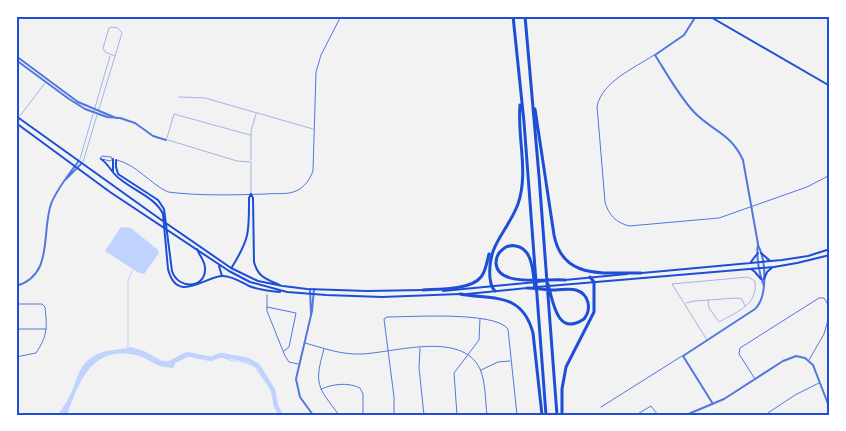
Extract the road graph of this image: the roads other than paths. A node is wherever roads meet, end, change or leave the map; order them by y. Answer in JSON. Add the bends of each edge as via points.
{"nodes":[{"id":1,"x":341,"y":16,"type":"edge"},
{"id":2,"x":513,"y":16,"type":"edge"},
{"id":3,"x":525,"y":16,"type":"edge"},
{"id":4,"x":696,"y":16,"type":"edge"},
{"id":5,"x":708,"y":16,"type":"edge"},
{"id":6,"x":110,"y":55,"type":"junction"},
{"id":7,"x":654,"y":55,"type":"junction"},
{"id":8,"x":16,"y":56,"type":"edge"},
{"id":9,"x":114,"y":56,"type":"junction"},
{"id":10,"x":16,"y":60,"type":"edge"},
{"id":11,"x":47,"y":81,"type":"junction"},
{"id":12,"x":830,"y":86,"type":"edge"},
{"id":13,"x":531,"y":90,"type":"junction"},
{"id":14,"x":179,"y":97,"type":"dead end"},
{"id":15,"x":521,"y":99,"type":"junction"},
{"id":16,"x":94,"y":111,"type":"junction"},
{"id":17,"x":98,"y":112,"type":"junction"},
{"id":18,"x":257,"y":113,"type":"junction"},
{"id":19,"x":18,"y":117,"type":"edge"},
{"id":20,"x":16,"y":123,"type":"edge"},
{"id":21,"x":314,"y":129,"type":"junction"},
{"id":22,"x":250,"y":135,"type":"junction"},
{"id":23,"x":166,"y":140,"type":"junction"},
{"id":24,"x":101,"y":159,"type":"joint"},
{"id":25,"x":113,"y":159,"type":"junction"},
{"id":26,"x":116,"y":160,"type":"junction"},
{"id":27,"x":78,"y":162,"type":"junction"},
{"id":28,"x":251,"y":162,"type":"junction"},
{"id":29,"x":81,"y":164,"type":"junction"},
{"id":30,"x":76,"y":167,"type":"junction"},
{"id":31,"x":113,"y":172,"type":"junction"},
{"id":32,"x":830,"y":175,"type":"edge"},
{"id":33,"x":114,"y":188,"type":"junction"},
{"id":34,"x":110,"y":192,"type":"junction"},
{"id":35,"x":251,"y":194,"type":"junction"},
{"id":36,"x":753,"y":207,"type":"junction"},
{"id":37,"x":758,"y":244,"type":"junction"},
{"id":38,"x":495,"y":245,"type":"junction"},
{"id":39,"x":196,"y":249,"type":"junction"},
{"id":40,"x":830,"y":249,"type":"edge"},
{"id":41,"x":758,"y":253,"type":"junction"},
{"id":42,"x":761,"y":253,"type":"junction"},
{"id":43,"x":830,"y":255,"type":"edge"},
{"id":44,"x":771,"y":261,"type":"junction"},
{"id":45,"x":759,"y":262,"type":"junction"},
{"id":46,"x":763,"y":262,"type":"junction"},
{"id":47,"x":218,"y":263,"type":"junction"},
{"id":48,"x":749,"y":263,"type":"junction"},
{"id":49,"x":774,"y":266,"type":"junction"},
{"id":50,"x":763,"y":267,"type":"junction"},
{"id":51,"x":231,"y":268,"type":"junction"},
{"id":52,"x":748,"y":268,"type":"junction"},
{"id":53,"x":759,"y":268,"type":"junction"},
{"id":54,"x":641,"y":273,"type":"junction"},
{"id":55,"x":546,"y":275,"type":"junction"},
{"id":56,"x":222,"y":276,"type":"junction"},
{"id":57,"x":590,"y":278,"type":"junction"},
{"id":58,"x":761,"y":279,"type":"junction"},
{"id":59,"x":764,"y":279,"type":"junction"},
{"id":60,"x":565,"y":280,"type":"joint"},
{"id":61,"x":529,"y":281,"type":"junction"},
{"id":62,"x":594,"y":282,"type":"junction"},
{"id":63,"x":16,"y":286,"type":"edge"},
{"id":64,"x":283,"y":286,"type":"junction"},
{"id":65,"x":764,"y":286,"type":"junction"},
{"id":66,"x":491,"y":287,"type":"junction"},
{"id":67,"x":527,"y":288,"type":"joint"},
{"id":68,"x":555,"y":288,"type":"junction"},
{"id":69,"x":312,"y":289,"type":"junction"},
{"id":70,"x":423,"y":290,"type":"junction"},
{"id":71,"x":495,"y":291,"type":"junction"},
{"id":72,"x":287,"y":292,"type":"junction"},
{"id":73,"x":460,"y":294,"type":"junction"},
{"id":74,"x":267,"y":295,"type":"dead end"},
{"id":75,"x":312,"y":295,"type":"junction"},
{"id":76,"x":538,"y":298,"type":"junction"},
{"id":77,"x":708,"y":300,"type":"junction"},
{"id":78,"x":16,"y":304,"type":"edge"},
{"id":79,"x":684,"y":304,"type":"junction"},
{"id":80,"x":745,"y":306,"type":"junction"},
{"id":81,"x":266,"y":307,"type":"junction"},
{"id":82,"x":830,"y":308,"type":"edge"},
{"id":83,"x":830,"y":313,"type":"edge"},
{"id":84,"x":480,"y":318,"type":"junction"},
{"id":85,"x":16,"y":329,"type":"edge"},
{"id":86,"x":47,"y":329,"type":"junction"},
{"id":87,"x":707,"y":340,"type":"junction"},
{"id":88,"x":304,"y":343,"type":"junction"},
{"id":89,"x":420,"y":347,"type":"junction"},
{"id":90,"x":325,"y":348,"type":"junction"},
{"id":91,"x":283,"y":351,"type":"junction"},
{"id":92,"x":387,"y":351,"type":"junction"},
{"id":93,"x":468,"y":355,"type":"junction"},
{"id":94,"x":683,"y":356,"type":"junction"},
{"id":95,"x":16,"y":357,"type":"edge"},
{"id":96,"x":809,"y":360,"type":"junction"},
{"id":97,"x":512,"y":361,"type":"junction"},
{"id":98,"x":299,"y":365,"type":"junction"},
{"id":99,"x":480,"y":370,"type":"junction"},
{"id":100,"x":755,"y":379,"type":"junction"},
{"id":101,"x":820,"y":383,"type":"junction"},
{"id":102,"x":320,"y":389,"type":"junction"},
{"id":103,"x":713,"y":404,"type":"junction"},
{"id":104,"x":601,"y":407,"type":"dead end"},
{"id":105,"x":830,"y":411,"type":"edge"},
{"id":106,"x":313,"y":415,"type":"edge"},
{"id":107,"x":339,"y":415,"type":"edge"},
{"id":108,"x":363,"y":415,"type":"edge"},
{"id":109,"x":394,"y":415,"type":"edge"},
{"id":110,"x":424,"y":415,"type":"edge"},
{"id":111,"x":457,"y":415,"type":"edge"},
{"id":112,"x":487,"y":415,"type":"edge"},
{"id":113,"x":517,"y":415,"type":"edge"},
{"id":114,"x":544,"y":415,"type":"edge"},
{"id":115,"x":556,"y":415,"type":"edge"},
{"id":116,"x":562,"y":415,"type":"edge"},
{"id":117,"x":636,"y":415,"type":"edge"},
{"id":118,"x":658,"y":415,"type":"edge"},
{"id":119,"x":686,"y":415,"type":"edge"},
{"id":120,"x":765,"y":415,"type":"edge"},
{"id":121,"x":826,"y":415,"type":"edge"}],
"edges":[{"from":1,"to":21,"type":"street","via":[[318,63]]},
{"from":2,"to":15,"type":"highway"},
{"from":3,"to":13,"type":"highway"},
{"from":4,"to":7,"type":"street","via":[[684,35]]},
{"from":5,"to":12,"type":"main road"},
{"from":6,"to":9,"type":"lane"},
{"from":6,"to":9,"type":"lane","via":[[103,48],[109,28],[114,27],[122,33]]},
{"from":6,"to":16,"type":"lane"},
{"from":7,"to":36,"type":"street","via":[[693,111],[728,137],[739,150],[746,165]]},
{"from":7,"to":36,"type":"street","via":[[608,85],[598,100],[604,202],[609,213],[619,223],[629,226],[716,219]]},
{"from":8,"to":11,"type":"street"},
{"from":9,"to":17,"type":"lane"},
{"from":10,"to":11,"type":"street"},
{"from":11,"to":16,"type":"street"},
{"from":11,"to":19,"type":"lane"},
{"from":13,"to":54,"type":"highway","via":[[559,252],[582,270]]},
{"from":13,"to":55,"type":"highway"},
{"from":14,"to":18,"type":"lane","via":[[206,98]]},
{"from":15,"to":38,"type":"highway","via":[[521,189],[514,212]]},
{"from":15,"to":76,"type":"highway"},
{"from":16,"to":17,"type":"street"},
{"from":16,"to":27,"type":"lane"},
{"from":17,"to":23,"type":"street","via":[[138,124],[153,136]]},
{"from":17,"to":29,"type":"lane"},
{"from":18,"to":21,"type":"lane"},
{"from":18,"to":22,"type":"lane"},
{"from":19,"to":27,"type":"main road"},
{"from":20,"to":30,"type":"main road"},
{"from":21,"to":35,"type":"street","via":[[314,162],[311,177],[303,187],[296,191]]},
{"from":22,"to":23,"type":"lane","via":[[174,114]]},
{"from":22,"to":28,"type":"lane"},
{"from":23,"to":28,"type":"lane","via":[[237,161]]},
{"from":24,"to":25,"type":"street","via":[[102,156]]},
{"from":24,"to":31,"type":"main road"},
{"from":25,"to":26,"type":"street"},
{"from":25,"to":31,"type":"main road"},
{"from":26,"to":35,"type":"street","via":[[134,168],[168,192]]},
{"from":26,"to":39,"type":"main road","via":[[118,174],[158,200],[164,209],[172,271],[174,278],[182,283],[196,283],[204,274],[205,264]]},
{"from":27,"to":29,"type":"main road"},
{"from":27,"to":30,"type":"street"},
{"from":28,"to":35,"type":"lane"},
{"from":29,"to":30,"type":"street"},
{"from":29,"to":33,"type":"main road"},
{"from":30,"to":34,"type":"main road"},
{"from":30,"to":63,"type":"street","via":[[50,206],[40,268],[32,279]]},
{"from":31,"to":56,"type":"main road","via":[[161,209],[168,269],[175,282],[190,287]]},
{"from":32,"to":36,"type":"street"},
{"from":33,"to":34,"type":"main road"},
{"from":33,"to":51,"type":"main road"},
{"from":34,"to":39,"type":"main road"},
{"from":35,"to":51,"type":"main road","via":[[249,232]]},
{"from":35,"to":64,"type":"main road","via":[[256,271]]},
{"from":36,"to":37,"type":"street"},
{"from":37,"to":41,"type":"street"},
{"from":37,"to":42,"type":"street"},
{"from":38,"to":66,"type":"highway","via":[[490,265]]},
{"from":38,"to":70,"type":"highway","via":[[483,274],[476,281],[465,286]]},
{"from":39,"to":47,"type":"main road"},
{"from":40,"to":44,"type":"main road"},
{"from":41,"to":45,"type":"street"},
{"from":41,"to":48,"type":"main road"},
{"from":42,"to":44,"type":"main road"},
{"from":42,"to":46,"type":"street"},
{"from":43,"to":49,"type":"main road"},
{"from":44,"to":46,"type":"main road"},
{"from":45,"to":46,"type":"main road"},
{"from":45,"to":48,"type":"main road"},
{"from":45,"to":53,"type":"street"},
{"from":46,"to":50,"type":"street"},
{"from":47,"to":56,"type":"main road"},
{"from":47,"to":72,"type":"main road","via":[[238,277]]},
{"from":48,"to":54,"type":"main road"},
{"from":49,"to":50,"type":"main road"},
{"from":49,"to":59,"type":"main road","via":[[766,272]]},
{"from":50,"to":53,"type":"main road"},
{"from":50,"to":59,"type":"street"},
{"from":51,"to":64,"type":"main road","via":[[258,280]]},
{"from":52,"to":53,"type":"main road"},
{"from":52,"to":58,"type":"main road"},
{"from":52,"to":62,"type":"main road"},
{"from":53,"to":58,"type":"street"},
{"from":54,"to":57,"type":"main road"},
{"from":55,"to":68,"type":"highway","via":[[560,319],[572,324],[584,319],[589,307],[584,295],[574,290]]},
{"from":55,"to":115,"type":"highway"},
{"from":56,"to":72,"type":"main road","via":[[260,290]]},
{"from":57,"to":60,"type":"main road"},
{"from":57,"to":62,"type":"highway"},
{"from":58,"to":65,"type":"street"},
{"from":59,"to":65,"type":"street"},
{"from":60,"to":61,"type":"highway"},
{"from":61,"to":66,"type":"main road"},
{"from":61,"to":76,"type":"highway","via":[[510,280],[501,274],[496,263],[501,250],[512,246],[526,251]]},
{"from":62,"to":68,"type":"main road"},
{"from":62,"to":116,"type":"highway","via":[[594,312],[566,368]]},
{"from":64,"to":69,"type":"main road"},
{"from":65,"to":87,"type":"street","via":[[758,306]]},
{"from":66,"to":70,"type":"main road"},
{"from":66,"to":71,"type":"highway"},
{"from":67,"to":68,"type":"highway"},
{"from":67,"to":71,"type":"main road"},
{"from":69,"to":70,"type":"main road"},
{"from":69,"to":75,"type":"street"},
{"from":71,"to":73,"type":"main road"},
{"from":72,"to":75,"type":"main road"},
{"from":73,"to":75,"type":"main road"},
{"from":73,"to":114,"type":"highway","via":[[506,300],[522,309],[532,333]]},
{"from":74,"to":81,"type":"street"},
{"from":75,"to":88,"type":"street"},
{"from":76,"to":114,"type":"highway"},
{"from":77,"to":79,"type":"lane"},
{"from":77,"to":80,"type":"lane","via":[[737,298],[742,299]]},
{"from":77,"to":80,"type":"lane","via":[[709,308],[719,322]]},
{"from":78,"to":86,"type":"street","via":[[42,304]]},
{"from":79,"to":80,"type":"lane","via":[[673,283],[750,277],[755,281],[756,293]]},
{"from":79,"to":87,"type":"lane"},
{"from":81,"to":91,"type":"street"},
{"from":81,"to":91,"type":"street","via":[[296,313],[289,347]]},
{"from":82,"to":100,"type":"street","via":[[824,298],[819,298],[740,348],[739,354]]},
{"from":83,"to":96,"type":"street","via":[[824,334]]},
{"from":84,"to":92,"type":"street","via":[[386,318]]},
{"from":84,"to":93,"type":"street","via":[[479,340]]},
{"from":84,"to":97,"type":"street","via":[[506,326]]},
{"from":85,"to":86,"type":"street"},
{"from":86,"to":95,"type":"street","via":[[36,353]]},
{"from":87,"to":94,"type":"street"},
{"from":88,"to":90,"type":"street"},
{"from":88,"to":98,"type":"street"},
{"from":89,"to":92,"type":"street"},
{"from":89,"to":93,"type":"street","via":[[451,348]]},
{"from":89,"to":110,"type":"street"},
{"from":90,"to":92,"type":"street","via":[[355,354]]},
{"from":90,"to":102,"type":"street","via":[[318,375]]},
{"from":91,"to":98,"type":"street","via":[[287,360]]},
{"from":92,"to":109,"type":"street"},
{"from":93,"to":99,"type":"street"},
{"from":93,"to":111,"type":"street","via":[[453,376]]},
{"from":94,"to":103,"type":"street"},
{"from":94,"to":104,"type":"street"},
{"from":96,"to":100,"type":"street","via":[[796,356]]},
{"from":96,"to":101,"type":"street"},
{"from":97,"to":99,"type":"street","via":[[498,362]]},
{"from":97,"to":113,"type":"street"},
{"from":98,"to":106,"type":"street","via":[[297,384],[300,397]]},
{"from":99,"to":112,"type":"street"},
{"from":100,"to":103,"type":"street"},
{"from":101,"to":105,"type":"street"},
{"from":101,"to":120,"type":"street"},
{"from":102,"to":107,"type":"street"},
{"from":102,"to":108,"type":"street","via":[[340,384],[357,386],[363,394]]},
{"from":103,"to":119,"type":"street"},
{"from":105,"to":121,"type":"street"},
{"from":117,"to":118,"type":"street","via":[[651,406]]}]}
